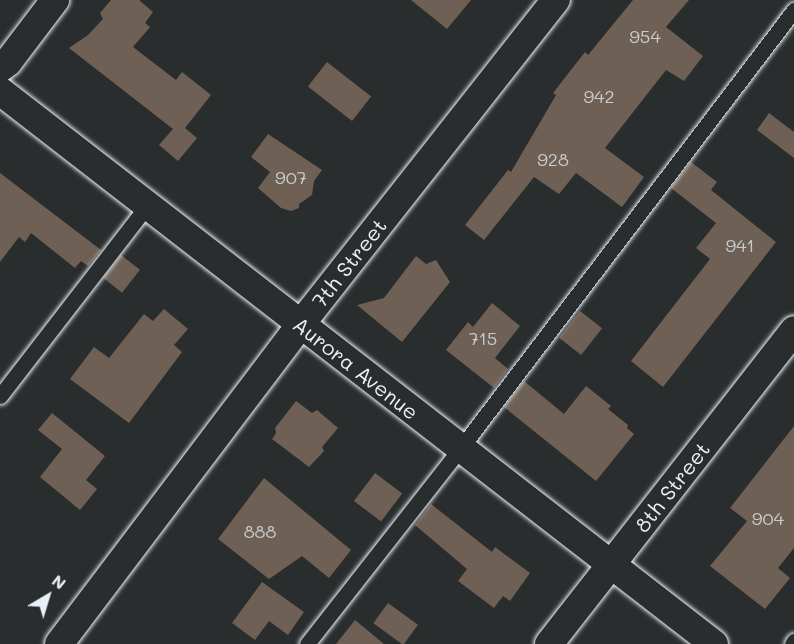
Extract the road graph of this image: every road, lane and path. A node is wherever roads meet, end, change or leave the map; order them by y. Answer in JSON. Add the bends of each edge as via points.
{"nodes":[{"id":1,"x":56,"y":0,"type":"edge"},
{"id":2,"x":556,"y":0,"type":"edge"},
{"id":3,"x":794,"y":10,"type":"edge"},
{"id":4,"x":0,"y":68,"type":"edge"},
{"id":5,"x":0,"y":91,"type":"edge"},
{"id":6,"x":147,"y":206,"type":"junction"},
{"id":7,"x":300,"y":325,"type":"junction"},
{"id":8,"x":794,"y":330,"type":"edge"},
{"id":9,"x":0,"y":396,"type":"edge"},
{"id":10,"x":460,"y":448,"type":"junction"},
{"id":11,"x":612,"y":564,"type":"junction"},
{"id":12,"x":59,"y":644,"type":"edge"},
{"id":13,"x":307,"y":644,"type":"edge"},
{"id":14,"x":549,"y":644,"type":"edge"},
{"id":15,"x":714,"y":644,"type":"edge"}],
"edges":[{"from":1,"to":4,"type":"street"},
{"from":2,"to":7,"type":"street","name":"7th Street"},
{"from":3,"to":10,"type":"lane"},
{"from":5,"to":6,"type":"street","name":"Aurora Avenue"},
{"from":6,"to":7,"type":"street","name":"Aurora Avenue"},
{"from":6,"to":9,"type":"lane"},
{"from":7,"to":10,"type":"street","name":"Aurora Avenue"},
{"from":7,"to":12,"type":"street","name":"7th Street"},
{"from":8,"to":11,"type":"street","name":"8th Street"},
{"from":10,"to":11,"type":"street","name":"Aurora Avenue"},
{"from":10,"to":13,"type":"lane"},
{"from":11,"to":14,"type":"street","name":"8th Street"},
{"from":11,"to":15,"type":"street","name":"Aurora Avenue"}]}
